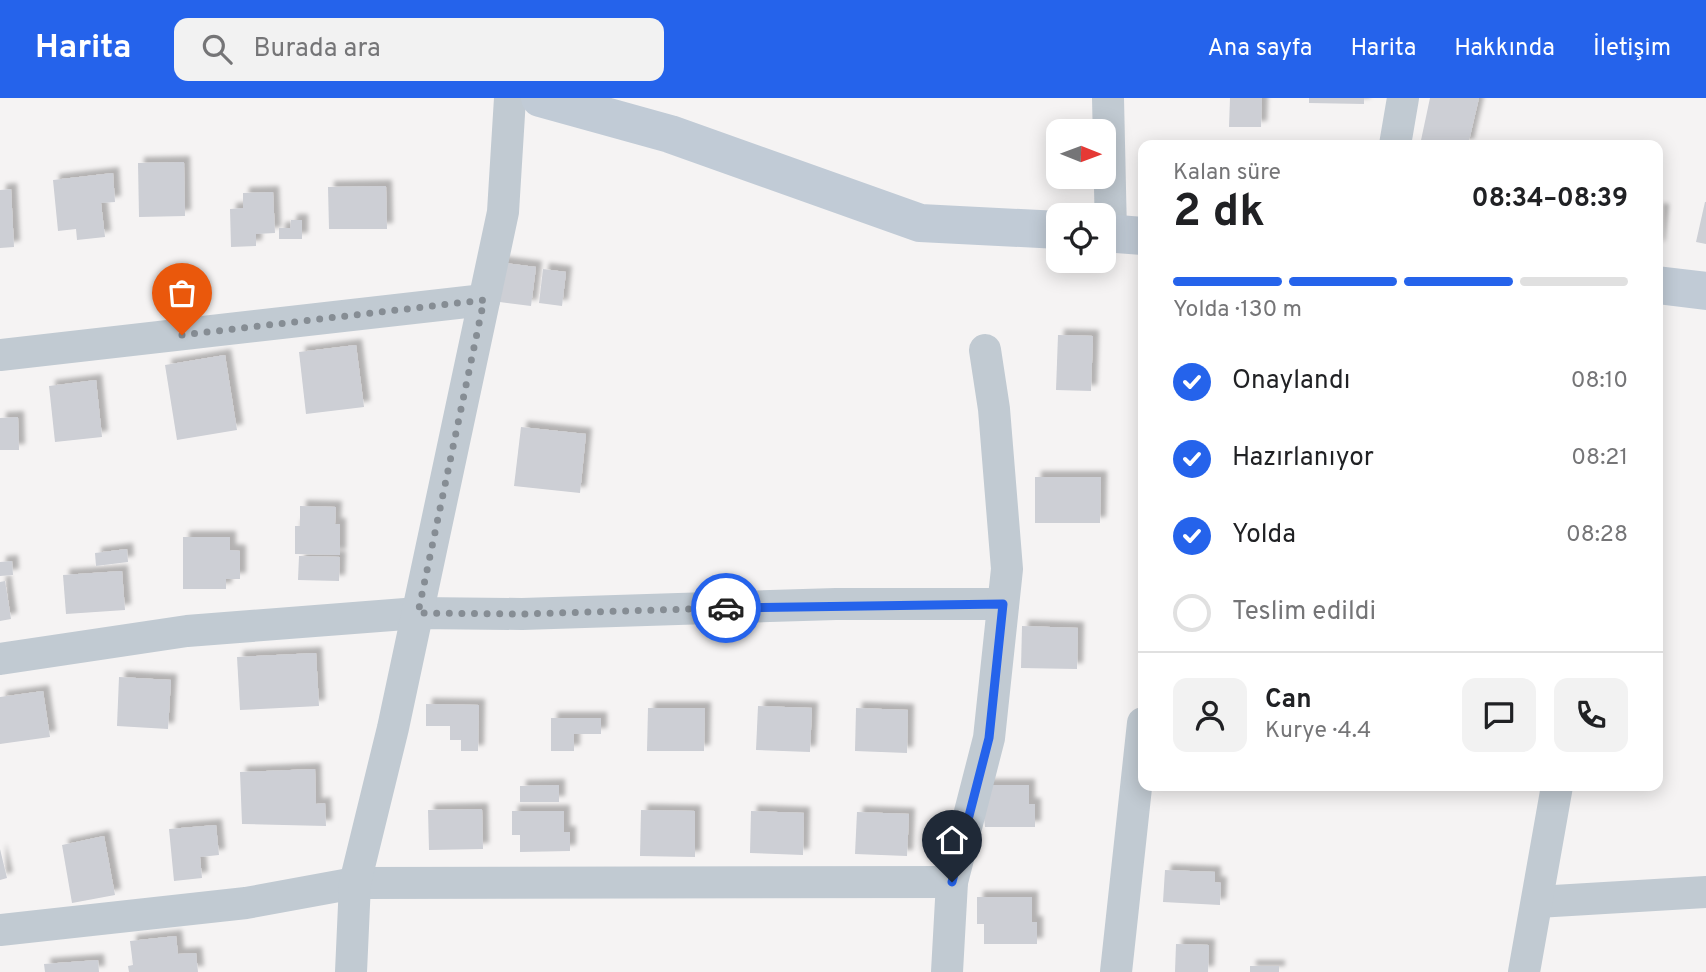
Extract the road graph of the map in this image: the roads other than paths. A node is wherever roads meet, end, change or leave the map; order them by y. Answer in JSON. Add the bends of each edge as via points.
{"nodes":[{"id":1,"x":510,"y":98,"type":"edge"},
{"id":2,"x":540,"y":98,"type":"edge"},
{"id":3,"x":1108,"y":98,"type":"edge"},
{"id":4,"x":1403,"y":98,"type":"edge"},
{"id":5,"x":1396,"y":140,"type":"edge"},
{"id":6,"x":1046,"y":229,"type":"edge"},
{"id":7,"x":1119,"y":234,"type":"edge"},
{"id":8,"x":1663,"y":286,"type":"edge"},
{"id":9,"x":1706,"y":291,"type":"edge"},
{"id":10,"x":484,"y":300,"type":"junction"},
{"id":11,"x":985,"y":350,"type":"dead end"},
{"id":12,"x":0,"y":355,"type":"edge"},
{"id":13,"x":1003,"y":604,"type":"junction"},
{"id":14,"x":418,"y":613,"type":"junction"},
{"id":15,"x":0,"y":659,"type":"edge"},
{"id":16,"x":1138,"y":769,"type":"edge"},
{"id":17,"x":1556,"y":791,"type":"edge"},
{"id":18,"x":952,"y":882,"type":"junction"},
{"id":19,"x":355,"y":883,"type":"junction"},
{"id":20,"x":1706,"y":892,"type":"edge"},
{"id":21,"x":1537,"y":902,"type":"junction"},
{"id":22,"x":0,"y":930,"type":"edge"},
{"id":23,"x":351,"y":972,"type":"edge"},
{"id":24,"x":947,"y":972,"type":"edge"},
{"id":25,"x":1116,"y":972,"type":"edge"},
{"id":26,"x":1524,"y":972,"type":"edge"}],
"edges":[{"from":1,"to":10,"type":"street","via":[[503,212]]},
{"from":2,"to":6,"type":"street","via":[[670,134],[920,223]]},
{"from":3,"to":7,"type":"street"},
{"from":4,"to":5,"type":"street"},
{"from":8,"to":9,"type":"street"},
{"from":10,"to":12,"type":"street"},
{"from":10,"to":14,"type":"street"},
{"from":11,"to":13,"type":"street","via":[[995,409],[1007,569]]},
{"from":13,"to":14,"type":"street"},
{"from":13,"to":18,"type":"street","via":[[989,738]]},
{"from":14,"to":15,"type":"street","via":[[187,631]]},
{"from":14,"to":19,"type":"street"},
{"from":16,"to":25,"type":"street"},
{"from":17,"to":21,"type":"street"},
{"from":18,"to":19,"type":"street"},
{"from":18,"to":24,"type":"street"},
{"from":19,"to":22,"type":"street","via":[[246,904]]},
{"from":19,"to":23,"type":"street"},
{"from":20,"to":21,"type":"street"},
{"from":21,"to":26,"type":"street"}]}
